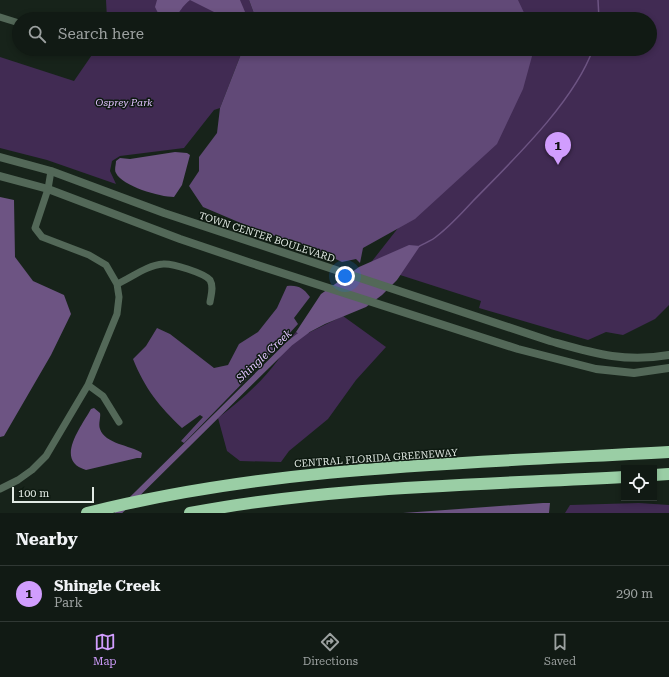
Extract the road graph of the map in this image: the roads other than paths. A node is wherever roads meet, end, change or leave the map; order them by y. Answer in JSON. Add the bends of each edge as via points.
{"nodes":[{"id":1,"x":0,"y":17,"type":"edge"},
{"id":2,"x":12,"y":21,"type":"edge"},
{"id":3,"x":0,"y":157,"type":"edge"},
{"id":4,"x":51,"y":171,"type":"junction"},
{"id":5,"x":0,"y":176,"type":"edge"},
{"id":6,"x":48,"y":188,"type":"junction"},
{"id":7,"x":117,"y":284,"type":"junction"},
{"id":8,"x":210,"y":302,"type":"dead end"},
{"id":9,"x":669,"y":355,"type":"edge"},
{"id":10,"x":669,"y":368,"type":"edge"},
{"id":11,"x":88,"y":385,"type":"junction"},
{"id":12,"x":119,"y":422,"type":"dead end"},
{"id":13,"x":669,"y":452,"type":"edge"},
{"id":14,"x":669,"y":474,"type":"edge"},
{"id":15,"x":657,"y":475,"type":"edge"},
{"id":16,"x":621,"y":477,"type":"edge"},
{"id":17,"x":0,"y":489,"type":"edge"},
{"id":18,"x":87,"y":513,"type":"edge"},
{"id":19,"x":190,"y":513,"type":"edge"}],
"edges":[{"from":1,"to":2,"type":"street"},
{"from":3,"to":4,"type":"street","name":"TOWN CENTER BOULEVARD"},
{"from":4,"to":6,"type":"street"},
{"from":4,"to":9,"type":"street","name":"TOWN CENTER BOULEVARD","via":[[164,213],[591,353],[616,358],[652,358]]},
{"from":5,"to":6,"type":"street"},
{"from":6,"to":7,"type":"street","via":[[36,228],[42,237],[106,265]]},
{"from":6,"to":10,"type":"street","via":[[180,239],[518,349],[596,369],[634,372]]},
{"from":7,"to":8,"type":"street","via":[[162,264],[176,266],[210,280]]},
{"from":7,"to":11,"type":"street","via":[[117,314]]},
{"from":11,"to":12,"type":"street","via":[[103,396]]},
{"from":11,"to":17,"type":"street","via":[[46,456],[32,470]]},
{"from":13,"to":18,"type":"highway","name":"CENTRAL FLORIDA GREENEWAY","via":[[318,473],[197,489]]},
{"from":14,"to":15,"type":"highway"},
{"from":16,"to":19,"type":"highway","via":[[381,490],[291,498]]}]}
